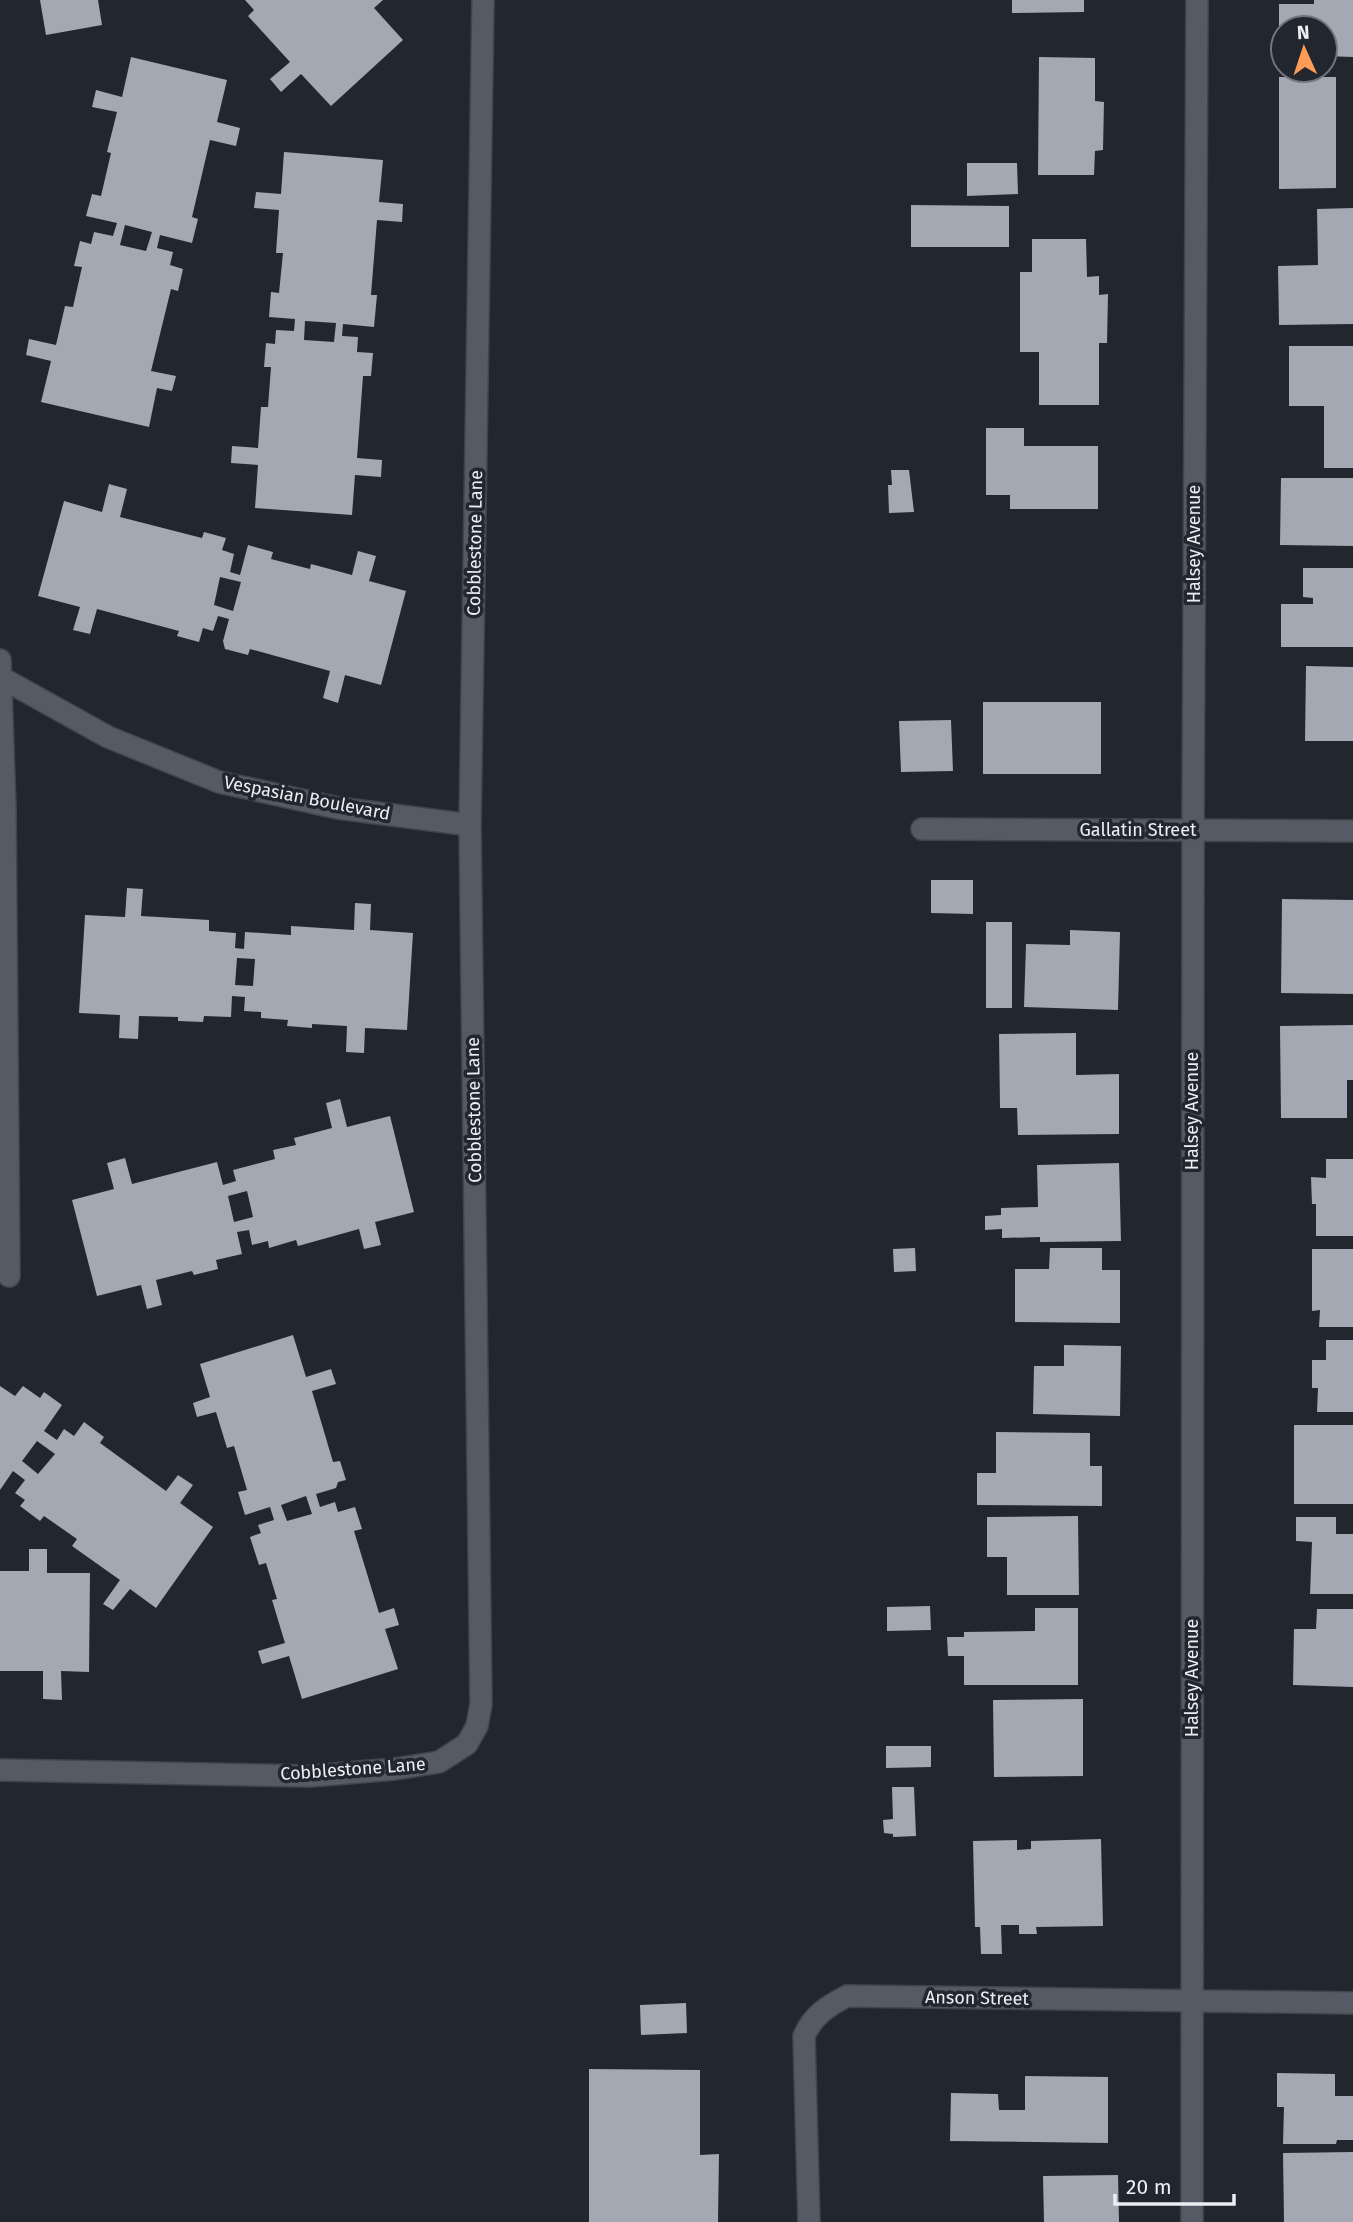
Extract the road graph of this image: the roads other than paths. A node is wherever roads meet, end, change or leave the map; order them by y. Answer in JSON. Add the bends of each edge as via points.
{"nodes":[{"id":1,"x":483,"y":0,"type":"edge"},
{"id":2,"x":1197,"y":0,"type":"edge"},
{"id":3,"x":1,"y":672,"type":"edge"},
{"id":4,"x":470,"y":825,"type":"junction"},
{"id":5,"x":922,"y":829,"type":"dead end"},
{"id":6,"x":1193,"y":830,"type":"junction"},
{"id":7,"x":1353,"y":831,"type":"edge"},
{"id":8,"x":9,"y":1276,"type":"dead end"},
{"id":9,"x":0,"y":1770,"type":"edge"},
{"id":10,"x":1191,"y":2001,"type":"junction"},
{"id":11,"x":1353,"y":2003,"type":"edge"},
{"id":12,"x":809,"y":2222,"type":"edge"},
{"id":13,"x":1192,"y":2222,"type":"edge"}],
"edges":[{"from":1,"to":4,"type":"street","name":"Cobblestone Lane"},
{"from":2,"to":6,"type":"street","name":"Halsey Avenue"},
{"from":3,"to":4,"type":"street","name":"Vespasian Boulevard","via":[[108,737],[219,782],[338,808]]},
{"from":3,"to":8,"type":"street"},
{"from":4,"to":9,"type":"street","name":"Cobblestone Lane","via":[[481,1557],[477,1726],[467,1744],[439,1762],[395,1769],[310,1776]]},
{"from":5,"to":6,"type":"street","name":"Gallatin Street"},
{"from":6,"to":7,"type":"street","name":"Gallatin Street"},
{"from":6,"to":10,"type":"street","name":"Halsey Avenue"},
{"from":10,"to":11,"type":"street","name":"Anson Street"},
{"from":10,"to":12,"type":"street","name":"Anson Street","via":[[847,1996],[830,2005],[813,2019],[804,2036]]},
{"from":10,"to":13,"type":"street","name":"Halsey Avenue"}]}
